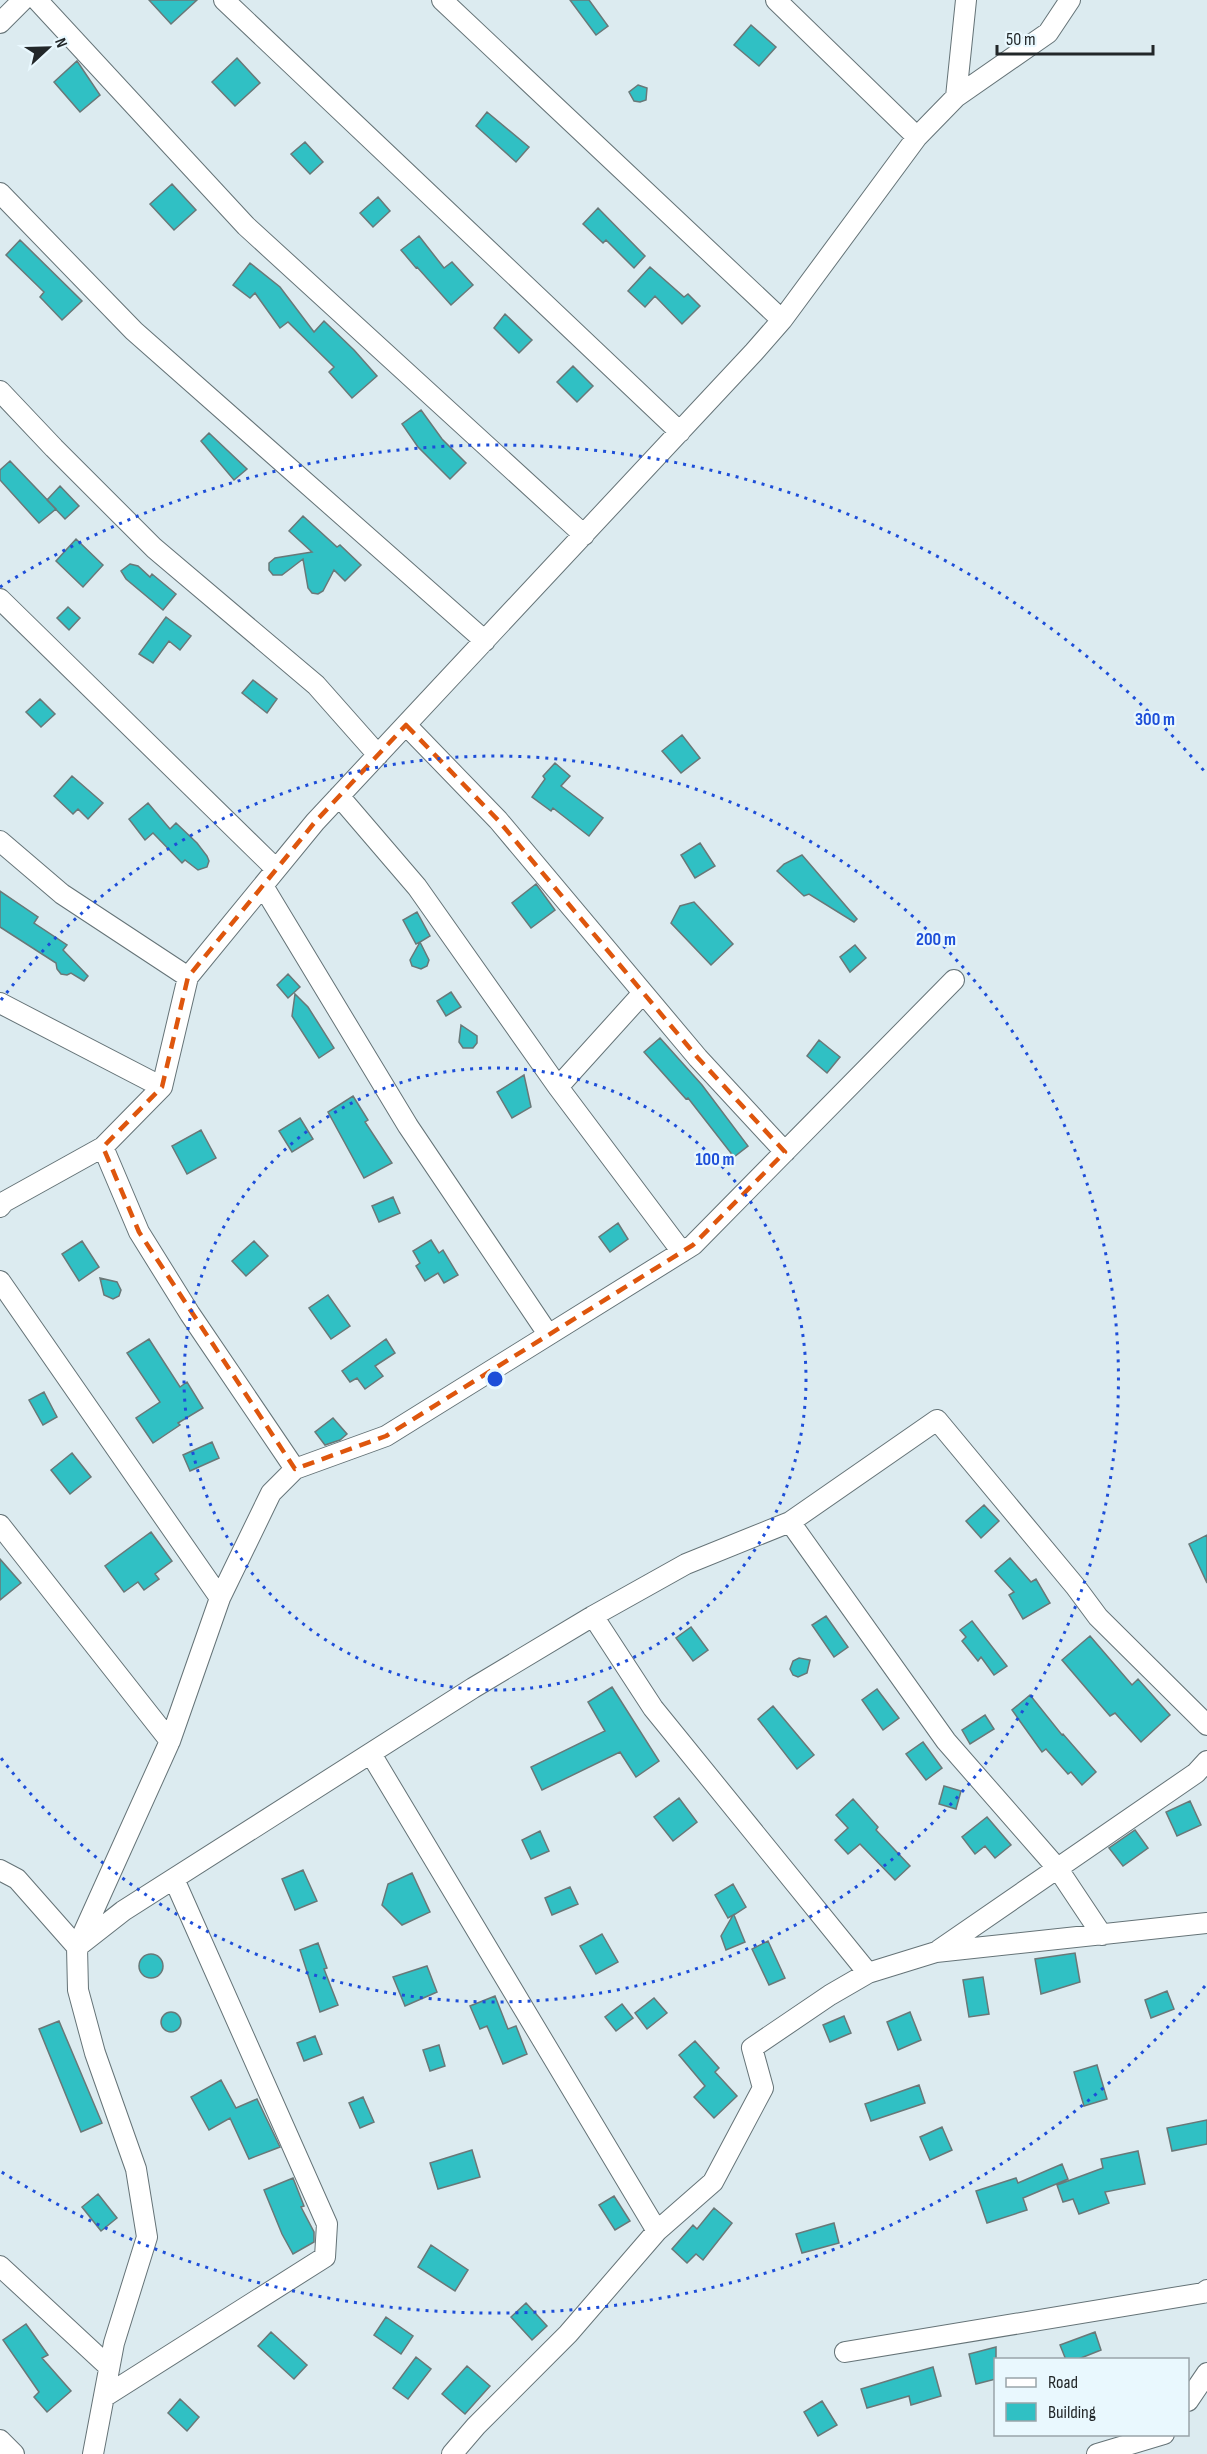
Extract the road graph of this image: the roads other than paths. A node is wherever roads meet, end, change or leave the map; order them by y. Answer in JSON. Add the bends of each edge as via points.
{"nodes":[{"id":1,"x":23,"y":0,"type":"edge"},
{"id":2,"x":37,"y":0,"type":"edge"},
{"id":3,"x":224,"y":0,"type":"edge"},
{"id":4,"x":442,"y":0,"type":"edge"},
{"id":5,"x":776,"y":0,"type":"edge"},
{"id":6,"x":966,"y":0,"type":"edge"},
{"id":7,"x":1070,"y":0,"type":"edge"},
{"id":8,"x":0,"y":23,"type":"edge"},
{"id":9,"x":956,"y":97,"type":"junction"},
{"id":10,"x":917,"y":137,"type":"junction"},
{"id":11,"x":0,"y":193,"type":"edge"},
{"id":12,"x":782,"y":320,"type":"junction"},
{"id":13,"x":0,"y":390,"type":"edge"},
{"id":14,"x":680,"y":432,"type":"junction"},
{"id":15,"x":584,"y":535,"type":"junction"},
{"id":16,"x":0,"y":599,"type":"edge"},
{"id":17,"x":485,"y":640,"type":"junction"},
{"id":18,"x":406,"y":725,"type":"junction"},
{"id":19,"x":378,"y":755,"type":"junction"},
{"id":20,"x":339,"y":796,"type":"junction"},
{"id":21,"x":0,"y":841,"type":"edge"},
{"id":22,"x":276,"y":869,"type":"junction"},
{"id":23,"x":263,"y":886,"type":"junction"},
{"id":24,"x":188,"y":977,"type":"junction"},
{"id":25,"x":954,"y":980,"type":"dead end"},
{"id":26,"x":643,"y":993,"type":"junction"},
{"id":27,"x":0,"y":1003,"type":"edge"},
{"id":28,"x":162,"y":1087,"type":"junction"},
{"id":29,"x":558,"y":1087,"type":"junction"},
{"id":30,"x":104,"y":1147,"type":"junction"},
{"id":31,"x":785,"y":1152,"type":"junction"},
{"id":32,"x":1,"y":1203,"type":"edge"},
{"id":33,"x":682,"y":1252,"type":"junction"},
{"id":34,"x":0,"y":1281,"type":"edge"},
{"id":35,"x":548,"y":1334,"type":"junction"},
{"id":36,"x":295,"y":1469,"type":"junction"},
{"id":37,"x":790,"y":1522,"type":"junction"},
{"id":38,"x":0,"y":1525,"type":"edge"},
{"id":39,"x":220,"y":1598,"type":"junction"},
{"id":40,"x":593,"y":1616,"type":"junction"},
{"id":41,"x":1207,"y":1725,"type":"edge"},
{"id":42,"x":170,"y":1740,"type":"junction"},
{"id":43,"x":371,"y":1754,"type":"junction"},
{"id":44,"x":1204,"y":1772,"type":"edge"},
{"id":45,"x":1058,"y":1869,"type":"junction"},
{"id":46,"x":0,"y":1870,"type":"edge"},
{"id":47,"x":174,"y":1879,"type":"junction"},
{"id":48,"x":1207,"y":1923,"type":"edge"},
{"id":49,"x":1102,"y":1935,"type":"junction"},
{"id":50,"x":77,"y":1947,"type":"junction"},
{"id":51,"x":936,"y":1952,"type":"junction"},
{"id":52,"x":868,"y":1973,"type":"junction"},
{"id":53,"x":657,"y":2231,"type":"junction"},
{"id":54,"x":0,"y":2266,"type":"edge"},
{"id":55,"x":1206,"y":2295,"type":"edge"},
{"id":56,"x":845,"y":2352,"type":"dead end"},
{"id":57,"x":109,"y":2367,"type":"junction"},
{"id":58,"x":1207,"y":2373,"type":"edge"},
{"id":59,"x":104,"y":2397,"type":"junction"},
{"id":60,"x":1189,"y":2400,"type":"edge"},
{"id":61,"x":1157,"y":2436,"type":"edge"},
{"id":62,"x":0,"y":2440,"type":"edge"},
{"id":63,"x":14,"y":2454,"type":"edge"},
{"id":64,"x":93,"y":2454,"type":"edge"},
{"id":65,"x":452,"y":2454,"type":"edge"},
{"id":66,"x":1097,"y":2454,"type":"edge"}],
"edges":[{"from":1,"to":8,"type":"street"},
{"from":2,"to":15,"type":"street","via":[[246,226]]},
{"from":3,"to":14,"type":"street"},
{"from":4,"to":12,"type":"street"},
{"from":5,"to":10,"type":"street"},
{"from":6,"to":9,"type":"street"},
{"from":7,"to":9,"type":"street","via":[[1048,33]]},
{"from":9,"to":10,"type":"street"},
{"from":10,"to":12,"type":"street"},
{"from":11,"to":17,"type":"street","via":[[134,331]]},
{"from":12,"to":14,"type":"street"},
{"from":13,"to":19,"type":"street","via":[[154,548],[316,685]]},
{"from":14,"to":15,"type":"street"},
{"from":15,"to":17,"type":"street"},
{"from":16,"to":22,"type":"street"},
{"from":17,"to":18,"type":"street"},
{"from":18,"to":19,"type":"street"},
{"from":18,"to":26,"type":"street","via":[[498,820]]},
{"from":19,"to":20,"type":"street"},
{"from":20,"to":22,"type":"street"},
{"from":20,"to":29,"type":"street","via":[[417,887]]},
{"from":21,"to":24,"type":"street","via":[[62,894]]},
{"from":22,"to":23,"type":"street"},
{"from":23,"to":24,"type":"street"},
{"from":23,"to":35,"type":"street","via":[[408,1126]]},
{"from":24,"to":28,"type":"street"},
{"from":25,"to":31,"type":"street"},
{"from":26,"to":29,"type":"street"},
{"from":26,"to":31,"type":"street"},
{"from":27,"to":28,"type":"street"},
{"from":28,"to":30,"type":"street"},
{"from":29,"to":33,"type":"street"},
{"from":30,"to":32,"type":"street"},
{"from":30,"to":36,"type":"street","via":[[139,1232]]},
{"from":31,"to":33,"type":"street"},
{"from":33,"to":35,"type":"street"},
{"from":34,"to":39,"type":"street"},
{"from":35,"to":36,"type":"street","via":[[386,1436]]},
{"from":36,"to":39,"type":"street","via":[[271,1493]]},
{"from":37,"to":40,"type":"street","via":[[686,1564]]},
{"from":37,"to":41,"type":"street","via":[[937,1420],[1098,1617]]},
{"from":37,"to":45,"type":"street","via":[[946,1741]]},
{"from":38,"to":42,"type":"street"},
{"from":39,"to":42,"type":"street"},
{"from":40,"to":43,"type":"street"},
{"from":40,"to":52,"type":"street","via":[[653,1708]]},
{"from":42,"to":50,"type":"street"},
{"from":43,"to":47,"type":"street"},
{"from":43,"to":53,"type":"street"},
{"from":44,"to":45,"type":"street"},
{"from":45,"to":49,"type":"street"},
{"from":45,"to":51,"type":"street"},
{"from":46,"to":50,"type":"street","via":[[17,1879]]},
{"from":47,"to":50,"type":"street","via":[[123,1911]]},
{"from":47,"to":59,"type":"street","via":[[327,2224],[325,2257]]},
{"from":48,"to":49,"type":"street"},
{"from":49,"to":51,"type":"street"},
{"from":50,"to":57,"type":"street","via":[[78,1990],[95,2053],[136,2169],[147,2237]]},
{"from":51,"to":52,"type":"street"},
{"from":52,"to":53,"type":"street","via":[[753,2048],[763,2088],[713,2182]]},
{"from":53,"to":65,"type":"street","via":[[568,2334]]},
{"from":54,"to":57,"type":"street"},
{"from":55,"to":56,"type":"street"},
{"from":57,"to":59,"type":"street"},
{"from":58,"to":60,"type":"street"},
{"from":59,"to":64,"type":"street"},
{"from":61,"to":66,"type":"street"},
{"from":62,"to":63,"type":"street"}]}
